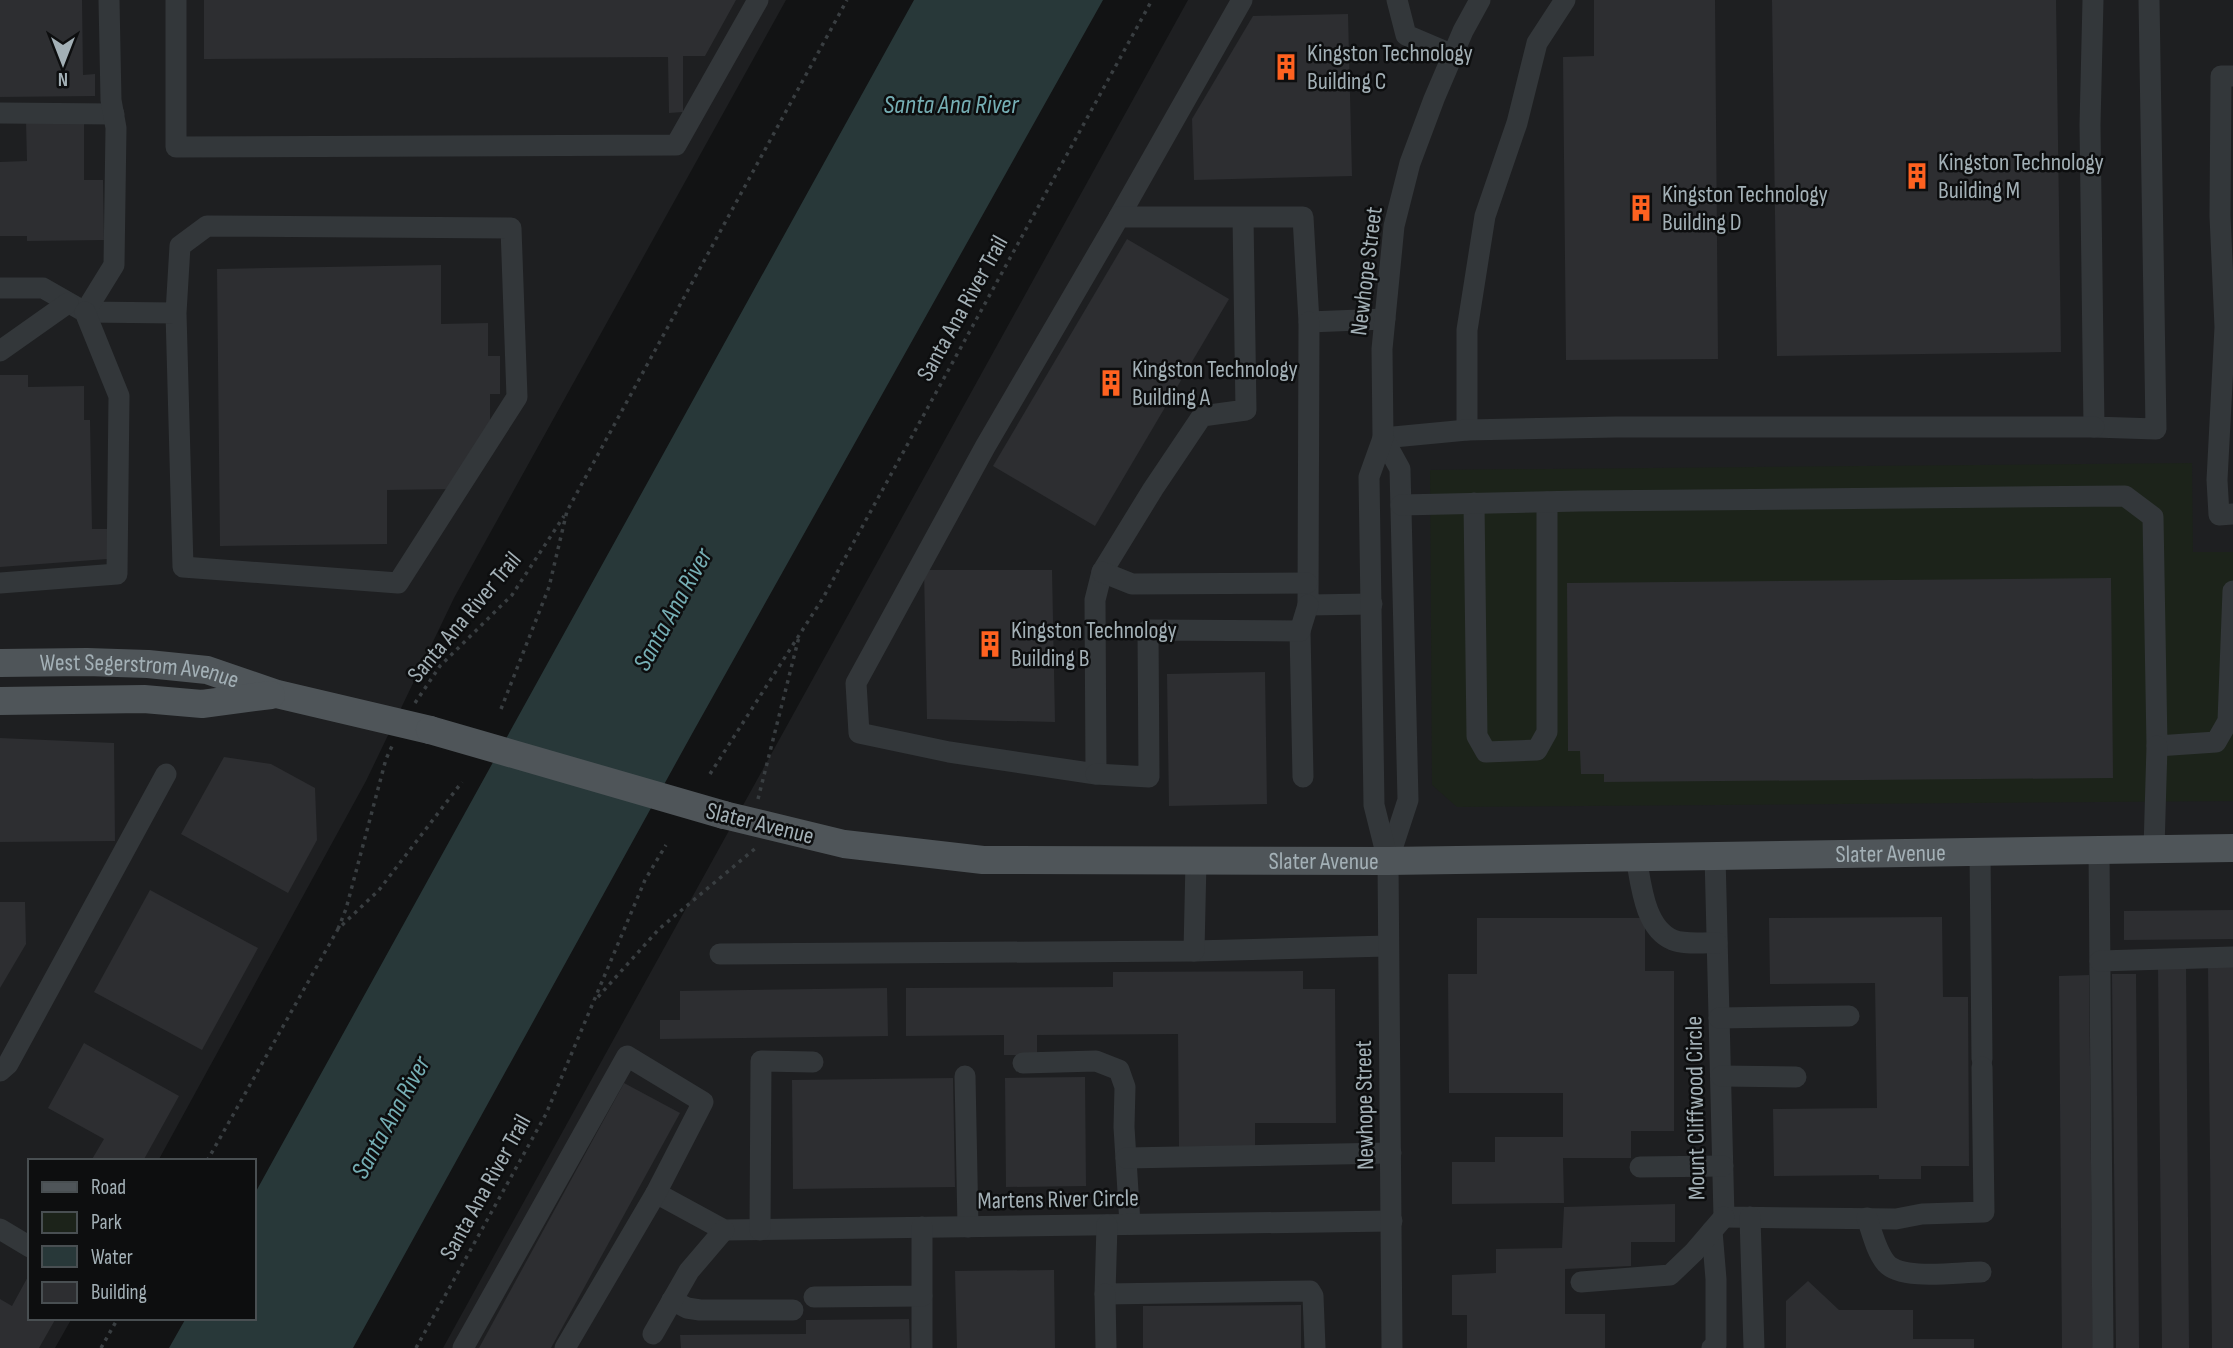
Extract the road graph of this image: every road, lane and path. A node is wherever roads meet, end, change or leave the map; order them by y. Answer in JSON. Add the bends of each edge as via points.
{"nodes":[{"id":1,"x":109,"y":0,"type":"edge"},
{"id":2,"x":176,"y":0,"type":"edge"},
{"id":3,"x":758,"y":0,"type":"edge"},
{"id":4,"x":847,"y":0,"type":"edge"},
{"id":5,"x":1152,"y":0,"type":"edge"},
{"id":6,"x":1242,"y":0,"type":"edge"},
{"id":7,"x":1397,"y":0,"type":"edge"},
{"id":8,"x":1480,"y":0,"type":"edge"},
{"id":9,"x":1565,"y":0,"type":"edge"},
{"id":10,"x":2093,"y":0,"type":"edge"},
{"id":11,"x":2150,"y":0,"type":"edge"},
{"id":12,"x":1453,"y":55,"type":"junction"},
{"id":13,"x":2233,"y":76,"type":"edge"},
{"id":14,"x":0,"y":113,"type":"edge"},
{"id":15,"x":114,"y":114,"type":"junction"},
{"id":16,"x":2227,"y":139,"type":"edge"},
{"id":17,"x":1119,"y":217,"type":"junction"},
{"id":18,"x":1243,"y":217,"type":"junction"},
{"id":19,"x":0,"y":288,"type":"edge"},
{"id":20,"x":77,"y":307,"type":"junction"},
{"id":21,"x":176,"y":313,"type":"junction"},
{"id":22,"x":1385,"y":319,"type":"junction"},
{"id":23,"x":1308,"y":322,"type":"junction"},
{"id":24,"x":0,"y":351,"type":"edge"},
{"id":25,"x":2094,"y":427,"type":"junction"},
{"id":26,"x":1467,"y":430,"type":"junction"},
{"id":27,"x":1383,"y":438,"type":"junction"},
{"id":28,"x":1547,"y":502,"type":"junction"},
{"id":29,"x":1474,"y":503,"type":"junction"},
{"id":30,"x":1401,"y":505,"type":"junction"},
{"id":31,"x":567,"y":511,"type":"junction"},
{"id":32,"x":2233,"y":514,"type":"edge"},
{"id":33,"x":1102,"y":572,"type":"junction"},
{"id":34,"x":0,"y":583,"type":"edge"},
{"id":35,"x":1307,"y":583,"type":"junction"},
{"id":36,"x":2233,"y":591,"type":"edge"},
{"id":37,"x":1372,"y":604,"type":"junction"},
{"id":38,"x":1308,"y":605,"type":"junction"},
{"id":39,"x":1300,"y":631,"type":"junction"},
{"id":40,"x":800,"y":632,"type":"junction"},
{"id":41,"x":0,"y":663,"type":"edge"},
{"id":42,"x":277,"y":694,"type":"junction"},
{"id":43,"x":0,"y":701,"type":"edge"},
{"id":44,"x":501,"y":709,"type":"dead end"},
{"id":45,"x":403,"y":723,"type":"junction"},
{"id":46,"x":430,"y":730,"type":"joint"},
{"id":47,"x":2157,"y":746,"type":"junction"},
{"id":48,"x":166,"y":774,"type":"dead end"},
{"id":49,"x":710,"y":774,"type":"dead end"},
{"id":50,"x":1096,"y":774,"type":"junction"},
{"id":51,"x":1303,"y":777,"type":"dead end"},
{"id":52,"x":462,"y":782,"type":"dead end"},
{"id":53,"x":765,"y":826,"type":"junction"},
{"id":54,"x":666,"y":845,"type":"dead end"},
{"id":55,"x":2233,"y":848,"type":"edge"},
{"id":56,"x":2154,"y":849,"type":"junction"},
{"id":57,"x":2099,"y":850,"type":"junction"},
{"id":58,"x":1980,"y":851,"type":"junction"},
{"id":59,"x":1715,"y":855,"type":"junction"},
{"id":60,"x":1636,"y":856,"type":"junction"},
{"id":61,"x":1196,"y":861,"type":"junction"},
{"id":62,"x":1388,"y":861,"type":"junction"},
{"id":63,"x":338,"y":929,"type":"junction"},
{"id":64,"x":1717,"y":943,"type":"junction"},
{"id":65,"x":1388,"y":946,"type":"junction"},
{"id":66,"x":1194,"y":951,"type":"junction"},
{"id":67,"x":720,"y":954,"type":"dead end"},
{"id":68,"x":2233,"y":957,"type":"edge"},
{"id":69,"x":2100,"y":961,"type":"junction"},
{"id":70,"x":594,"y":1001,"type":"junction"},
{"id":71,"x":1849,"y":1016,"type":"dead end"},
{"id":72,"x":1719,"y":1018,"type":"junction"},
{"id":73,"x":813,"y":1062,"type":"dead end"},
{"id":74,"x":1023,"y":1063,"type":"dead end"},
{"id":75,"x":0,"y":1071,"type":"edge"},
{"id":76,"x":965,"y":1076,"type":"dead end"},
{"id":77,"x":1721,"y":1076,"type":"junction"},
{"id":78,"x":1796,"y":1077,"type":"dead end"},
{"id":79,"x":1391,"y":1153,"type":"junction"},
{"id":80,"x":1126,"y":1158,"type":"junction"},
{"id":81,"x":208,"y":1159,"type":"edge"},
{"id":82,"x":1723,"y":1166,"type":"junction"},
{"id":83,"x":1640,"y":1167,"type":"dead end"},
{"id":84,"x":656,"y":1193,"type":"junction"},
{"id":85,"x":1750,"y":1217,"type":"junction"},
{"id":86,"x":1867,"y":1218,"type":"junction"},
{"id":87,"x":1392,"y":1221,"type":"junction"},
{"id":88,"x":1130,"y":1224,"type":"junction"},
{"id":89,"x":1718,"y":1224,"type":"junction"},
{"id":90,"x":1107,"y":1225,"type":"junction"},
{"id":91,"x":922,"y":1227,"type":"junction"},
{"id":92,"x":968,"y":1227,"type":"junction"},
{"id":93,"x":0,"y":1229,"type":"edge"},
{"id":94,"x":724,"y":1230,"type":"junction"},
{"id":95,"x":760,"y":1230,"type":"junction"},
{"id":96,"x":28,"y":1246,"type":"edge"},
{"id":97,"x":1981,"y":1272,"type":"dead end"},
{"id":98,"x":1581,"y":1282,"type":"dead end"},
{"id":99,"x":1105,"y":1294,"type":"junction"},
{"id":100,"x":922,"y":1296,"type":"junction"},
{"id":101,"x":814,"y":1297,"type":"dead end"},
{"id":102,"x":672,"y":1300,"type":"junction"},
{"id":103,"x":793,"y":1310,"type":"dead end"},
{"id":104,"x":117,"y":1320,"type":"edge"},
{"id":105,"x":653,"y":1334,"type":"dead end"},
{"id":106,"x":101,"y":1348,"type":"edge"},
{"id":107,"x":416,"y":1348,"type":"edge"},
{"id":108,"x":463,"y":1348,"type":"edge"},
{"id":109,"x":565,"y":1348,"type":"edge"},
{"id":110,"x":922,"y":1348,"type":"edge"},
{"id":111,"x":1106,"y":1348,"type":"edge"},
{"id":112,"x":1315,"y":1348,"type":"edge"},
{"id":113,"x":1392,"y":1348,"type":"edge"},
{"id":114,"x":1712,"y":1348,"type":"edge"},
{"id":115,"x":1754,"y":1348,"type":"edge"},
{"id":116,"x":2103,"y":1348,"type":"edge"}],
"edges":[{"from":1,"to":15,"type":"street"},
{"from":2,"to":3,"type":"street","via":[[176,146],[676,145]]},
{"from":4,"to":31,"type":"path","name":"Santa Ana River Trail"},
{"from":5,"to":40,"type":"path","name":"Santa Ana River Trail","via":[[823,598]]},
{"from":6,"to":17,"type":"street"},
{"from":7,"to":12,"type":"street","via":[[1406,34]]},
{"from":8,"to":12,"type":"street","name":"Newhope Street"},
{"from":9,"to":26,"type":"street","via":[[1537,43],[1517,123],[1485,216],[1467,330]]},
{"from":10,"to":25,"type":"street"},
{"from":11,"to":25,"type":"street","via":[[2156,429]]},
{"from":12,"to":22,"type":"street","name":"Newhope Street","via":[[1410,163],[1394,226]]},
{"from":13,"to":16,"type":"street","via":[[2221,76]]},
{"from":14,"to":15,"type":"street"},
{"from":15,"to":20,"type":"street","via":[[114,265]]},
{"from":16,"to":32,"type":"street","via":[[2220,216],[2225,327],[2217,480],[2219,515]]},
{"from":17,"to":18,"type":"street"},
{"from":17,"to":50,"type":"street","via":[[985,447],[856,683],[859,733]]},
{"from":18,"to":23,"type":"street","via":[[1303,217]]},
{"from":18,"to":33,"type":"street","via":[[1246,410],[1202,416]]},
{"from":19,"to":20,"type":"street","via":[[43,288]]},
{"from":20,"to":21,"type":"street"},
{"from":20,"to":24,"type":"street"},
{"from":20,"to":34,"type":"street","via":[[119,396],[117,575]]},
{"from":21,"to":21,"type":"street","via":[[183,567],[398,583],[517,397],[511,228],[207,226],[180,246]]},
{"from":22,"to":23,"type":"street"},
{"from":22,"to":27,"type":"street","name":"Newhope Street"},
{"from":23,"to":35,"type":"street"},
{"from":25,"to":26,"type":"street"},
{"from":26,"to":27,"type":"street"},
{"from":27,"to":30,"type":"street","name":"Newhope Street","via":[[1400,469]]},
{"from":27,"to":37,"type":"street","name":"Newhope Street","via":[[1369,477]]},
{"from":28,"to":29,"type":"street"},
{"from":28,"to":29,"type":"street","via":[[1547,732],[1536,750],[1486,752],[1477,736]]},
{"from":28,"to":47,"type":"street","via":[[2124,496],[2153,517]]},
{"from":29,"to":30,"type":"street"},
{"from":30,"to":62,"type":"street","name":"Newhope Street","via":[[1408,800]]},
{"from":31,"to":44,"type":"path","name":"Santa Ana River Trail","via":[[549,587]]},
{"from":31,"to":45,"type":"path","name":"Santa Ana River Trail","via":[[512,595],[440,666]]},
{"from":33,"to":35,"type":"street","via":[[1132,584]]},
{"from":33,"to":50,"type":"street","via":[[1095,600]]},
{"from":35,"to":38,"type":"street"},
{"from":36,"to":47,"type":"street","via":[[2228,721],[2216,743]]},
{"from":37,"to":38,"type":"street"},
{"from":37,"to":62,"type":"street","name":"Newhope Street","via":[[1374,805]]},
{"from":38,"to":39,"type":"street"},
{"from":39,"to":50,"type":"street","via":[[1148,630],[1149,777]]},
{"from":39,"to":51,"type":"street"},
{"from":40,"to":49,"type":"path","name":"Santa Ana River Trail"},
{"from":40,"to":53,"type":"path","name":"Santa Ana River Trail"},
{"from":41,"to":42,"type":"main road","name":"West Segerstrom Avenue","via":[[207,670]]},
{"from":42,"to":43,"type":"main road","name":"West Segerstrom Avenue","via":[[202,704],[144,699]]},
{"from":42,"to":45,"type":"main road","name":"West Segerstrom Avenue"},
{"from":45,"to":46,"type":"main road","name":"West Segerstrom Avenue"},
{"from":45,"to":63,"type":"path","name":"Santa Ana River Trail","via":[[386,759]]},
{"from":46,"to":53,"type":"main road","name":"Slater Avenue","bridge":true},
{"from":47,"to":56,"type":"street"},
{"from":48,"to":75,"type":"street","via":[[8,1064]]},
{"from":52,"to":63,"type":"path","via":[[379,890]]},
{"from":53,"to":61,"type":"main road","name":"Slater Avenue","via":[[845,844],[983,860]]},
{"from":53,"to":70,"type":"path","name":"Santa Ana River Trail","via":[[659,929]]},
{"from":54,"to":70,"type":"path","name":"Santa Ana River Trail","via":[[645,880]]},
{"from":55,"to":56,"type":"main road","name":"Slater Avenue"},
{"from":56,"to":57,"type":"main road","name":"Slater Avenue"},
{"from":57,"to":58,"type":"main road","name":"Slater Avenue"},
{"from":57,"to":69,"type":"street"},
{"from":58,"to":59,"type":"main road","name":"Slater Avenue"},
{"from":58,"to":86,"type":"street","name":"Mount Cliffwood Circle","via":[[1984,1212]]},
{"from":59,"to":60,"type":"main road","name":"Slater Avenue"},
{"from":59,"to":64,"type":"street","name":"Mount Cliffwood Circle"},
{"from":60,"to":62,"type":"main road","name":"Slater Avenue"},
{"from":60,"to":64,"type":"street","via":[[1645,902],[1665,935],[1675,941]]},
{"from":61,"to":62,"type":"main road","name":"Slater Avenue"},
{"from":61,"to":66,"type":"street"},
{"from":62,"to":65,"type":"street","name":"Newhope Street"},
{"from":63,"to":81,"type":"path"},
{"from":64,"to":72,"type":"street","name":"Mount Cliffwood Circle"},
{"from":65,"to":66,"type":"street"},
{"from":65,"to":79,"type":"street","name":"Newhope Street"},
{"from":66,"to":67,"type":"street"},
{"from":68,"to":69,"type":"street"},
{"from":69,"to":116,"type":"street"},
{"from":70,"to":107,"type":"path","name":"Santa Ana River Trail","via":[[546,1114]]},
{"from":71,"to":72,"type":"street"},
{"from":72,"to":77,"type":"street","name":"Mount Cliffwood Circle"},
{"from":73,"to":95,"type":"street","via":[[761,1061]]},
{"from":74,"to":80,"type":"street","via":[[1096,1061],[1119,1070],[1125,1087]]},
{"from":76,"to":92,"type":"street"},
{"from":77,"to":78,"type":"street"},
{"from":77,"to":82,"type":"street","name":"Mount Cliffwood Circle"},
{"from":79,"to":80,"type":"street"},
{"from":79,"to":87,"type":"street","name":"Newhope Street"},
{"from":80,"to":88,"type":"street"},
{"from":82,"to":83,"type":"street"},
{"from":82,"to":89,"type":"street","name":"Mount Cliffwood Circle"},
{"from":84,"to":94,"type":"street"},
{"from":84,"to":108,"type":"street","via":[[703,1102],[627,1056]]},
{"from":84,"to":109,"type":"street"},
{"from":85,"to":86,"type":"street","name":"Mount Cliffwood Circle"},
{"from":85,"to":89,"type":"street","name":"Mount Cliffwood Circle"},
{"from":85,"to":115,"type":"street"},
{"from":86,"to":97,"type":"street","via":[[1880,1253],[1892,1269]]},
{"from":87,"to":88,"type":"street","name":"Martens River Circle"},
{"from":87,"to":113,"type":"street","name":"Newhope Street"},
{"from":88,"to":90,"type":"street","name":"Martens River Circle"},
{"from":89,"to":98,"type":"street","via":[[1670,1275]]},
{"from":89,"to":114,"type":"street","via":[[1716,1345]]},
{"from":90,"to":92,"type":"street","name":"Martens River Circle"},
{"from":90,"to":99,"type":"street"},
{"from":91,"to":92,"type":"street","name":"Martens River Circle"},
{"from":91,"to":95,"type":"street","name":"Martens River Circle"},
{"from":91,"to":100,"type":"street"},
{"from":93,"to":96,"type":"street"},
{"from":94,"to":95,"type":"street","name":"Martens River Circle"},
{"from":94,"to":102,"type":"street","via":[[689,1271]]},
{"from":99,"to":111,"type":"street"},
{"from":99,"to":112,"type":"street","via":[[1310,1291]]},
{"from":100,"to":101,"type":"street"},
{"from":100,"to":110,"type":"street"},
{"from":102,"to":103,"type":"street","via":[[700,1310]]},
{"from":102,"to":105,"type":"street"},
{"from":104,"to":106,"type":"path"}]}
